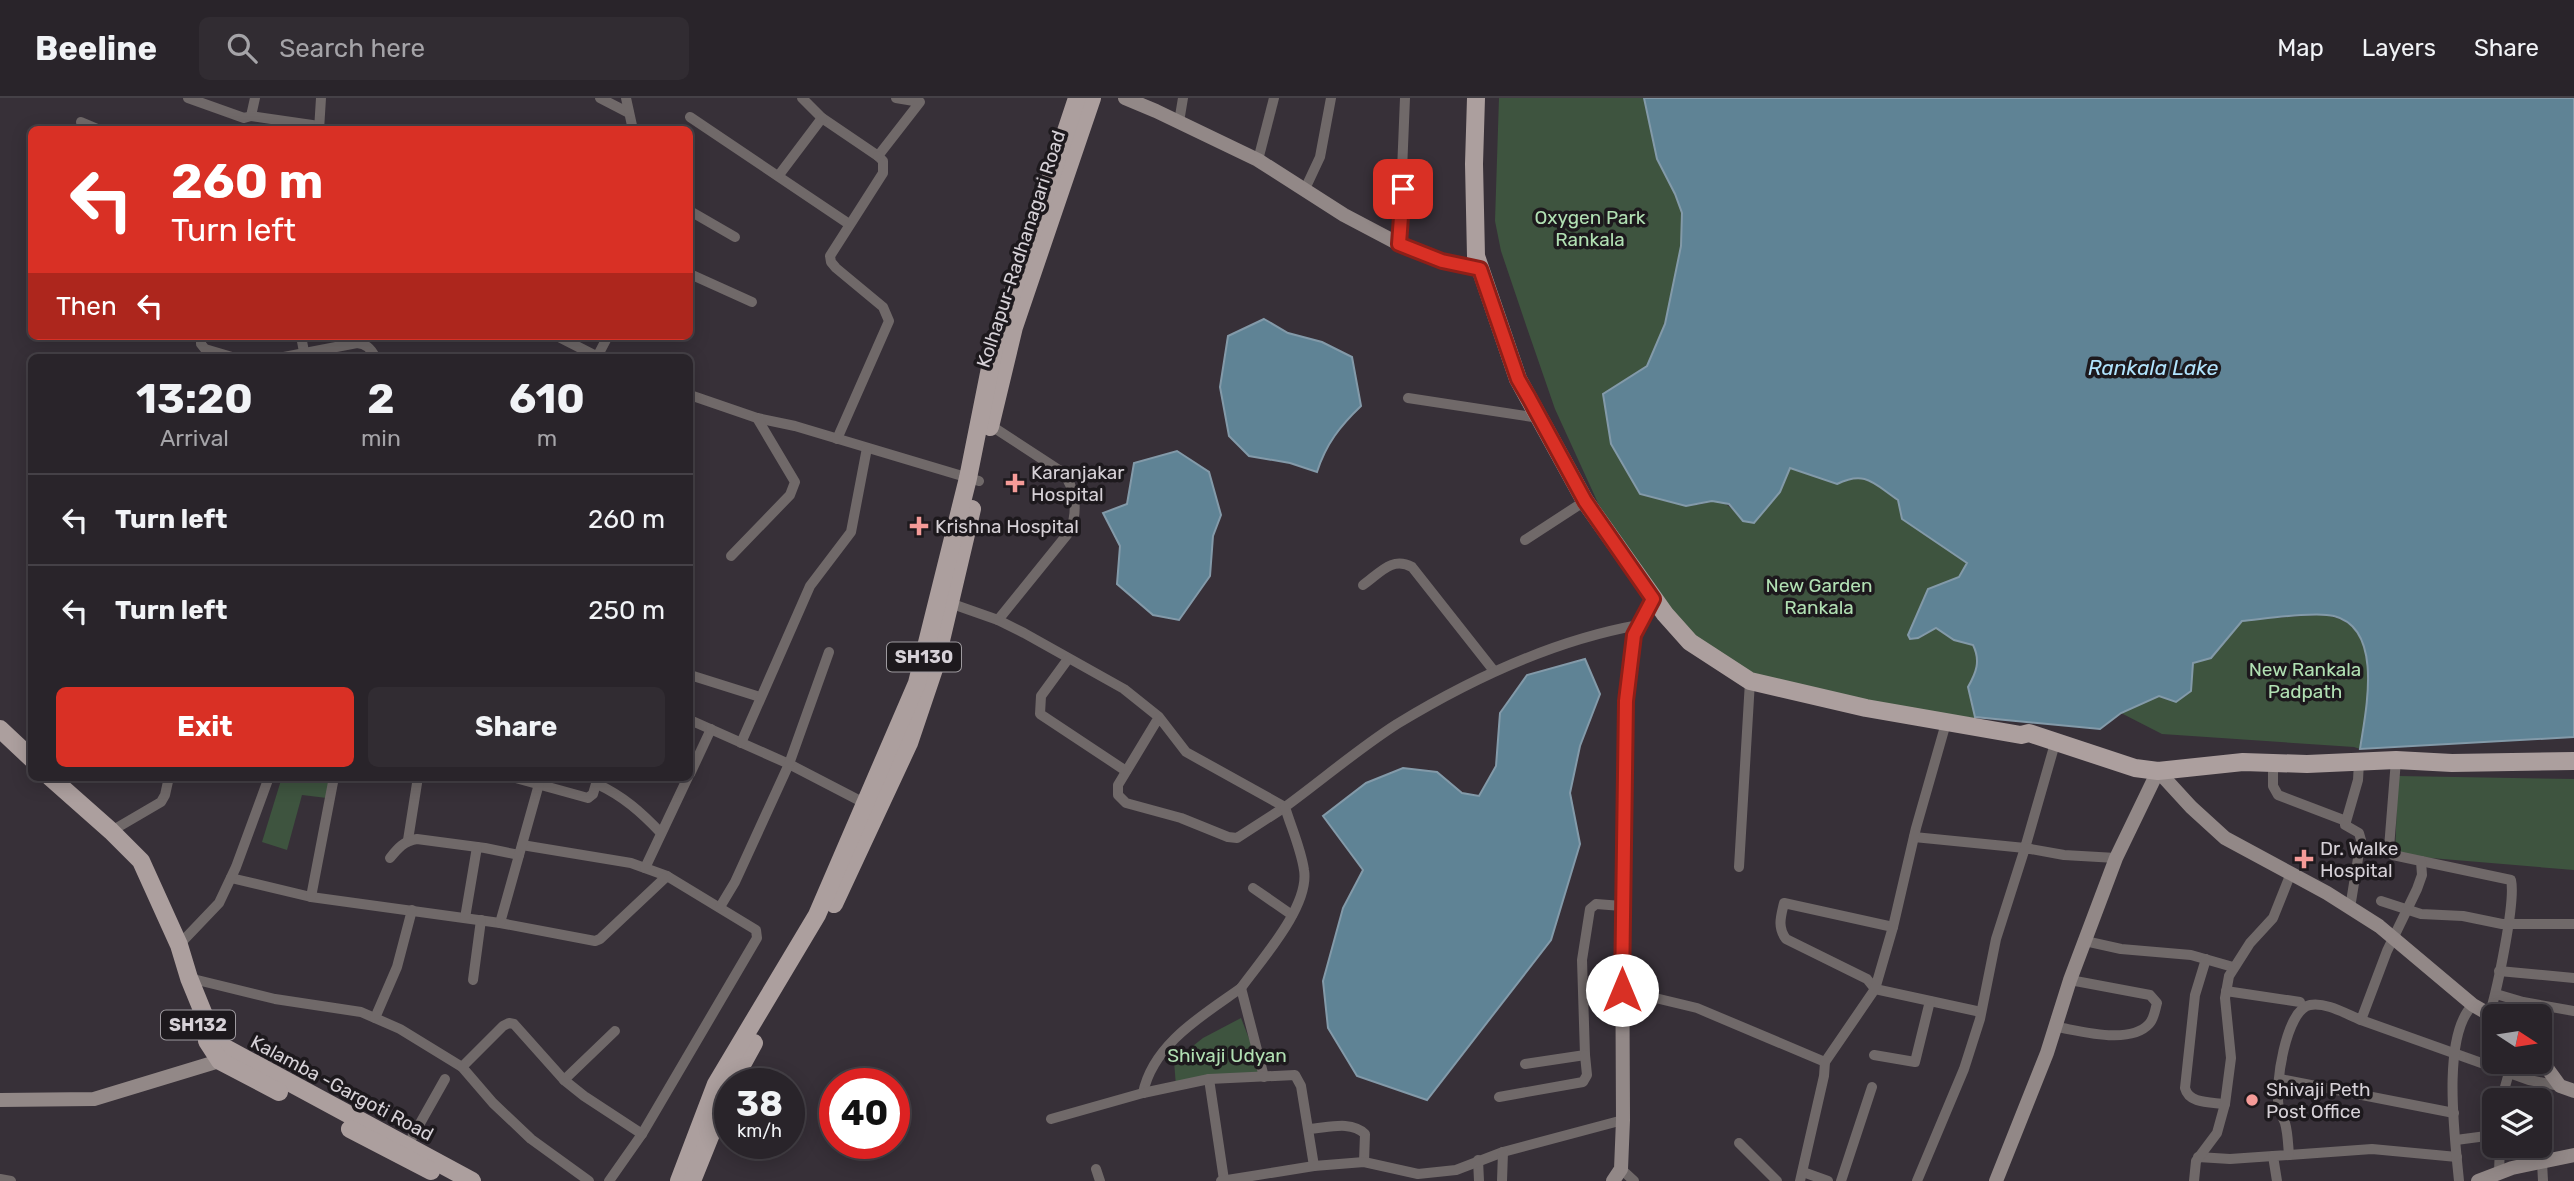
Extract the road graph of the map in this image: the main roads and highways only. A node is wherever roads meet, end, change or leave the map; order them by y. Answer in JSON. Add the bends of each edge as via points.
{"nodes":[{"id":1,"x":1077,"y":98,"type":"edge"},
{"id":2,"x":1092,"y":98,"type":"edge"},
{"id":3,"x":1476,"y":98,"type":"edge"},
{"id":4,"x":973,"y":479,"type":"junction"},
{"id":5,"x":944,"y":601,"type":"junction"},
{"id":6,"x":0,"y":729,"type":"edge"},
{"id":7,"x":0,"y":742,"type":"edge"},
{"id":8,"x":28,"y":755,"type":"edge"},
{"id":9,"x":2574,"y":761,"type":"edge"},
{"id":10,"x":28,"y":767,"type":"edge"},
{"id":11,"x":44,"y":781,"type":"edge"},
{"id":12,"x":54,"y":781,"type":"edge"},
{"id":13,"x":873,"y":807,"type":"junction"},
{"id":14,"x":107,"y":833,"type":"junction"},
{"id":15,"x":175,"y":948,"type":"junction"},
{"id":16,"x":229,"y":1058,"type":"junction"},
{"id":17,"x":741,"y":1068,"type":"edge"},
{"id":18,"x":714,"y":1127,"type":"edge"},
{"id":19,"x":405,"y":1151,"type":"junction"},
{"id":20,"x":450,"y":1181,"type":"edge"},
{"id":21,"x":472,"y":1181,"type":"edge"},
{"id":22,"x":679,"y":1181,"type":"edge"},
{"id":23,"x":692,"y":1181,"type":"edge"}],
"edges":[{"from":1,"to":4,"type":"main road","number":"SH130","via":[[994,348]]},
{"from":2,"to":4,"type":"main road","name":"Kolhapur-Radhanagari Road","via":[[1014,327]]},
{"from":3,"to":9,"type":"main road","via":[[1475,242],[1518,379],[1585,501],[1653,599],[1690,642],[1750,681],[1946,723],[2029,733],[2135,768],[2158,771],[2243,762]]},
{"from":4,"to":5,"type":"main road","number":"SH130"},
{"from":4,"to":5,"type":"main road","name":"Kolhapur-Radhanagari Road","number":"SH130","via":[[957,577]]},
{"from":5,"to":13,"type":"main road","number":"SH130","via":[[935,666],[909,743]]},
{"from":6,"to":8,"type":"main road"},
{"from":7,"to":10,"type":"main road"},
{"from":11,"to":14,"type":"main road","number":"SH132"},
{"from":12,"to":14,"type":"main road"},
{"from":13,"to":17,"type":"main road","number":"SH130","via":[[822,930]]},
{"from":13,"to":22,"type":"main road","number":"SH130","via":[[810,927],[716,1084]]},
{"from":14,"to":15,"type":"main road","number":"SH132","via":[[129,861]]},
{"from":15,"to":16,"type":"main road","name":"Kalamba -Gargoti Road","via":[[213,1034]]},
{"from":15,"to":16,"type":"main road","number":"SH132","via":[[186,1002],[213,1052]]},
{"from":16,"to":19,"type":"main road","number":"SH132"},
{"from":18,"to":23,"type":"main road","number":"SH130"},
{"from":19,"to":20,"type":"main road","number":"SH132"},
{"from":19,"to":21,"type":"main road","name":"Kalamba -Gargoti Road"}]}
